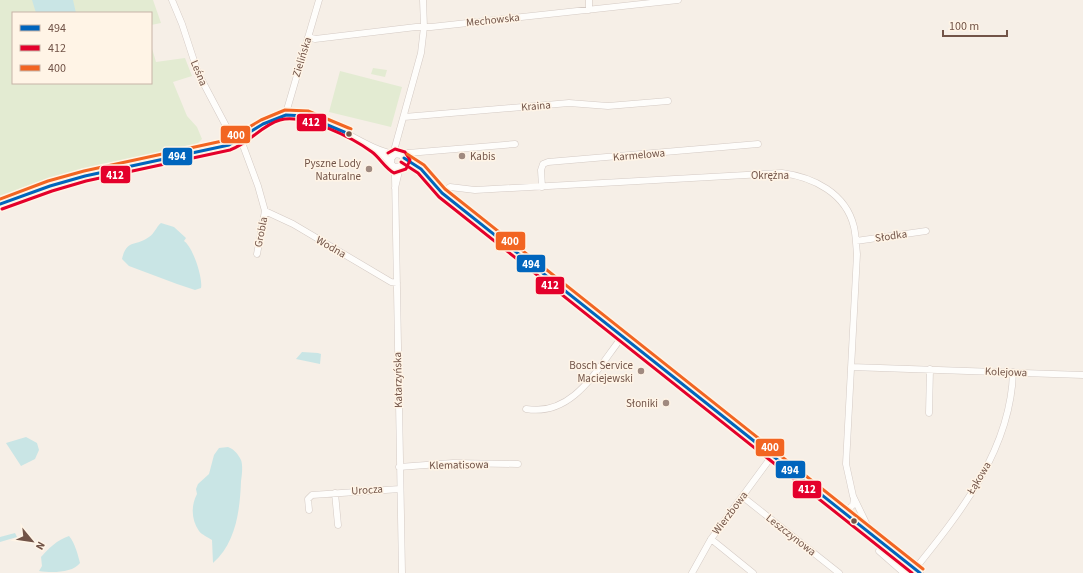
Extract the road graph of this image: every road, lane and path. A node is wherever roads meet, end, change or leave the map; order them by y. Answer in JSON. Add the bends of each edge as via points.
{"nodes":[{"id":1,"x":172,"y":0,"type":"edge"},
{"id":2,"x":319,"y":0,"type":"edge"},
{"id":3,"x":423,"y":0,"type":"edge"},
{"id":4,"x":589,"y":0,"type":"edge"},
{"id":5,"x":678,"y":0,"type":"edge"},
{"id":6,"x":589,"y":10,"type":"junction"},
{"id":7,"x":424,"y":27,"type":"junction"},
{"id":8,"x":308,"y":37,"type":"junction"},
{"id":9,"x":668,"y":101,"type":"dead end"},
{"id":10,"x":286,"y":114,"type":"junction"},
{"id":11,"x":404,"y":117,"type":"junction"},
{"id":12,"x":238,"y":141,"type":"junction"},
{"id":13,"x":515,"y":144,"type":"dead end"},
{"id":14,"x":758,"y":144,"type":"dead end"},
{"id":15,"x":374,"y":146,"type":"junction"},
{"id":16,"x":420,"y":153,"type":"junction"},
{"id":17,"x":402,"y":155,"type":"junction"},
{"id":18,"x":392,"y":164,"type":"junction"},
{"id":19,"x":400,"y":167,"type":"junction"},
{"id":20,"x":416,"y":168,"type":"junction"},
{"id":21,"x":542,"y":186,"type":"junction"},
{"id":22,"x":395,"y":188,"type":"junction"},
{"id":23,"x":442,"y":194,"type":"junction"},
{"id":24,"x":0,"y":204,"type":"edge"},
{"id":25,"x":264,"y":211,"type":"junction"},
{"id":26,"x":926,"y":231,"type":"dead end"},
{"id":27,"x":856,"y":241,"type":"junction"},
{"id":28,"x":256,"y":254,"type":"dead end"},
{"id":29,"x":397,"y":283,"type":"junction"},
{"id":30,"x":622,"y":337,"type":"junction"},
{"id":31,"x":851,"y":367,"type":"junction"},
{"id":32,"x":930,"y":370,"type":"junction"},
{"id":33,"x":1013,"y":372,"type":"junction"},
{"id":34,"x":1083,"y":375,"type":"edge"},
{"id":35,"x":526,"y":409,"type":"dead end"},
{"id":36,"x":929,"y":414,"type":"dead end"},
{"id":37,"x":772,"y":456,"type":"junction"},
{"id":38,"x":518,"y":464,"type":"dead end"},
{"id":39,"x":399,"y":468,"type":"junction"},
{"id":40,"x":400,"y":489,"type":"junction"},
{"id":41,"x":335,"y":493,"type":"junction"},
{"id":42,"x":743,"y":497,"type":"junction"},
{"id":43,"x":854,"y":499,"type":"junction"},
{"id":44,"x":309,"y":510,"type":"dead end"},
{"id":45,"x":844,"y":513,"type":"junction"},
{"id":46,"x":338,"y":525,"type":"dead end"},
{"id":47,"x":866,"y":530,"type":"junction"},
{"id":48,"x":711,"y":539,"type":"junction"},
{"id":49,"x":882,"y":543,"type":"junction"},
{"id":50,"x":898,"y":556,"type":"junction"},
{"id":51,"x":892,"y":563,"type":"junction"},
{"id":52,"x":917,"y":571,"type":"edge"},
{"id":53,"x":402,"y":573,"type":"edge"},
{"id":54,"x":692,"y":573,"type":"edge"},
{"id":55,"x":753,"y":573,"type":"edge"},
{"id":56,"x":839,"y":573,"type":"edge"},
{"id":57,"x":904,"y":573,"type":"edge"}],
"edges":[{"from":1,"to":12,"type":"street","name":"Leśna","via":[[198,73]]},
{"from":2,"to":8,"type":"street","name":"Zielińska"},
{"from":3,"to":7,"type":"street"},
{"from":4,"to":6,"type":"street"},
{"from":5,"to":6,"type":"street","name":"Mechowska"},
{"from":6,"to":7,"type":"street","name":"Mechowska"},
{"from":7,"to":8,"type":"street","name":"Mechowska","via":[[315,39]]},
{"from":7,"to":11,"type":"street","via":[[420,57]]},
{"from":8,"to":10,"type":"street","name":"Zielińska"},
{"from":9,"to":11,"type":"street","name":"Kraina","via":[[614,106],[564,104]]},
{"from":10,"to":12,"type":"street","via":[[262,124]]},
{"from":10,"to":15,"type":"street","via":[[298,114],[318,120]]},
{"from":11,"to":17,"type":"street","via":[[399,138]]},
{"from":12,"to":24,"type":"street","via":[[85,176]]},
{"from":12,"to":25,"type":"street","name":"Leśna","via":[[258,186]]},
{"from":13,"to":16,"type":"street"},
{"from":14,"to":21,"type":"street","name":"Karmelowa","via":[[548,162],[543,164],[541,170]]},
{"from":15,"to":17,"type":"street"},
{"from":15,"to":18,"type":"street"},
{"from":16,"to":17,"type":"street"},
{"from":16,"to":20,"type":"street","via":[[420,161]]},
{"from":17,"to":18,"type":"street","via":[[392,157]]},
{"from":17,"to":19,"type":"street","name":"Katarzyńska","via":[[404,163]]},
{"from":17,"to":20,"type":"street"},
{"from":18,"to":19,"type":"street"},
{"from":18,"to":22,"type":"street","name":"Katarzyńska"},
{"from":19,"to":20,"type":"street"},
{"from":19,"to":22,"type":"street","name":"Katarzyńska"},
{"from":20,"to":23,"type":"street"},
{"from":21,"to":23,"type":"street","name":"Okrężna","via":[[475,190],[450,187]]},
{"from":21,"to":27,"type":"street","name":"Okrężna","via":[[710,176],[797,175],[820,184],[839,200],[852,221]]},
{"from":22,"to":29,"type":"street","name":"Katarzyńska"},
{"from":23,"to":30,"type":"street"},
{"from":25,"to":28,"type":"street","name":"Grobla"},
{"from":25,"to":29,"type":"street","name":"Wodna","via":[[293,224],[391,282]]},
{"from":26,"to":27,"type":"street","name":"Słodka"},
{"from":27,"to":31,"type":"street","name":"Okrężna"},
{"from":29,"to":39,"type":"street","name":"Katarzyńska"},
{"from":30,"to":35,"type":"street","via":[[575,396],[552,409]]},
{"from":30,"to":37,"type":"street"},
{"from":31,"to":32,"type":"street","name":"Kolejowa"},
{"from":31,"to":43,"type":"street","name":"Okrężna","via":[[846,464]]},
{"from":32,"to":33,"type":"street","name":"Kolejowa"},
{"from":32,"to":36,"type":"street"},
{"from":33,"to":34,"type":"street","name":"Kolejowa"},
{"from":33,"to":52,"type":"street","name":"Łąkowa","via":[[1011,398],[993,454],[953,521]]},
{"from":37,"to":42,"type":"street","name":"Wierzbowa"},
{"from":37,"to":45,"type":"street"},
{"from":38,"to":39,"type":"street","name":"Klematisowa","via":[[453,463]]},
{"from":39,"to":40,"type":"street","name":"Katarzyńska"},
{"from":40,"to":41,"type":"street","name":"Urocza"},
{"from":40,"to":53,"type":"street","name":"Katarzyńska"},
{"from":41,"to":44,"type":"street","name":"Urocza","via":[[312,495],[308,499]]},
{"from":41,"to":46,"type":"street"},
{"from":42,"to":48,"type":"street","name":"Wierzbowa"},
{"from":42,"to":56,"type":"street","name":"Leszczynowa"},
{"from":43,"to":45,"type":"street","via":[[853,505]]},
{"from":43,"to":47,"type":"street","name":"Okrężna","via":[[868,525]]},
{"from":45,"to":47,"type":"street"},
{"from":47,"to":49,"type":"street"},
{"from":48,"to":54,"type":"street","name":"Wierzbowa"},
{"from":48,"to":55,"type":"street"},
{"from":49,"to":50,"type":"street"},
{"from":49,"to":51,"type":"street","via":[[879,551]]},
{"from":50,"to":51,"type":"street"},
{"from":50,"to":52,"type":"street"},
{"from":51,"to":57,"type":"street"}]}
